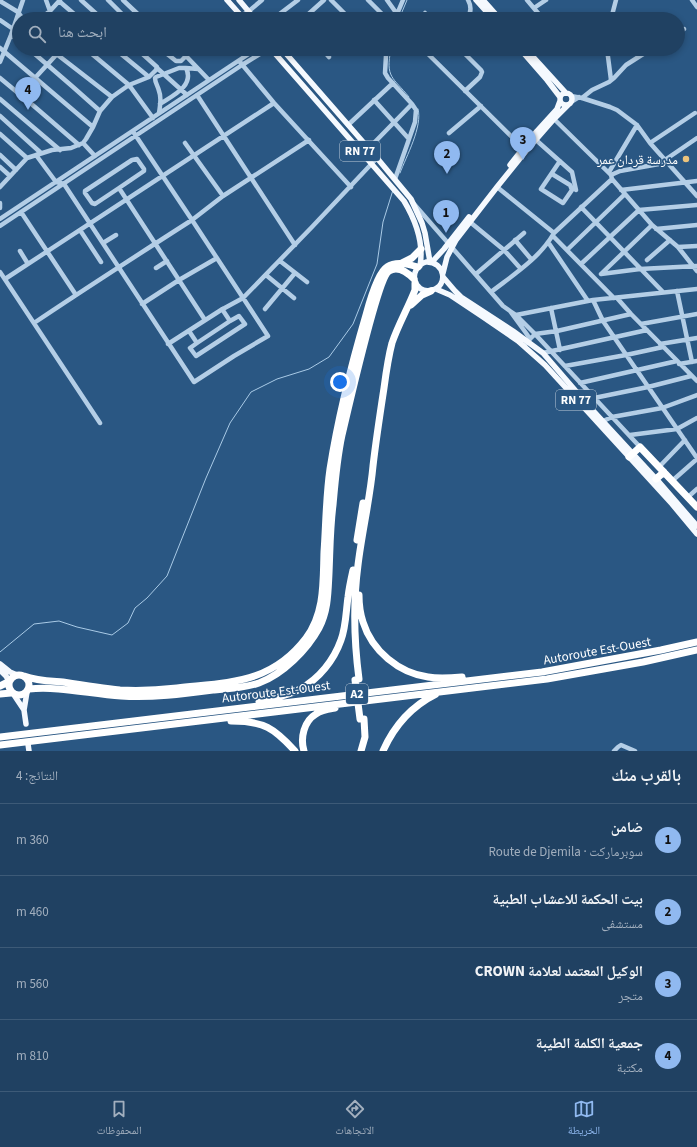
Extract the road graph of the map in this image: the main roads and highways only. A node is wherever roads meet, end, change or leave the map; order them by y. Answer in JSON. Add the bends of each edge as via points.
{"nodes":[{"id":1,"x":227,"y":0,"type":"edge"},
{"id":2,"x":239,"y":0,"type":"edge"},
{"id":3,"x":476,"y":0,"type":"edge"},
{"id":4,"x":483,"y":0,"type":"edge"},
{"id":5,"x":238,"y":12,"type":"edge"},
{"id":6,"x":250,"y":12,"type":"edge"},
{"id":7,"x":487,"y":12,"type":"edge"},
{"id":8,"x":494,"y":12,"type":"edge"},
{"id":9,"x":275,"y":56,"type":"edge"},
{"id":10,"x":287,"y":56,"type":"edge"},
{"id":11,"x":526,"y":56,"type":"edge"},
{"id":12,"x":532,"y":56,"type":"edge"},
{"id":13,"x":560,"y":99,"type":"junction"},
{"id":14,"x":569,"y":99,"type":"junction"},
{"id":15,"x":524,"y":150,"type":"junction"},
{"id":16,"x":450,"y":245,"type":"junction"},
{"id":17,"x":421,"y":249,"type":"junction"},
{"id":18,"x":431,"y":262,"type":"junction"},
{"id":19,"x":402,"y":263,"type":"junction"},
{"id":20,"x":419,"y":266,"type":"junction"},
{"id":21,"x":443,"y":275,"type":"junction"},
{"id":22,"x":415,"y":281,"type":"junction"},
{"id":23,"x":433,"y":290,"type":"junction"},
{"id":24,"x":407,"y":310,"type":"junction"},
{"id":25,"x":527,"y":342,"type":"junction"},
{"id":26,"x":578,"y":398,"type":"junction"},
{"id":27,"x":600,"y":423,"type":"junction"},
{"id":28,"x":374,"y":450,"type":"junction"},
{"id":29,"x":631,"y":455,"type":"junction"},
{"id":30,"x":661,"y":469,"type":"junction"},
{"id":31,"x":656,"y":479,"type":"junction"},
{"id":32,"x":697,"y":507,"type":"edge"},
{"id":33,"x":697,"y":526,"type":"edge"},
{"id":34,"x":697,"y":534,"type":"edge"},
{"id":35,"x":361,"y":544,"type":"junction"},
{"id":36,"x":352,"y":573,"type":"junction"},
{"id":37,"x":697,"y":642,"type":"edge"},
{"id":38,"x":697,"y":650,"type":"edge"},
{"id":39,"x":0,"y":664,"type":"edge"},
{"id":40,"x":0,"y":670,"type":"edge"},
{"id":41,"x":21,"y":676,"type":"junction"},
{"id":42,"x":486,"y":678,"type":"junction"},
{"id":43,"x":357,"y":679,"type":"junction"},
{"id":44,"x":9,"y":682,"type":"junction"},
{"id":45,"x":0,"y":686,"type":"edge"},
{"id":46,"x":28,"y":690,"type":"junction"},
{"id":47,"x":440,"y":692,"type":"junction"},
{"id":48,"x":0,"y":694,"type":"edge"},
{"id":49,"x":13,"y":694,"type":"junction"},
{"id":50,"x":355,"y":702,"type":"junction"},
{"id":51,"x":228,"y":709,"type":"junction"},
{"id":52,"x":24,"y":710,"type":"junction"},
{"id":53,"x":362,"y":719,"type":"junction"},
{"id":54,"x":203,"y":720,"type":"junction"},
{"id":55,"x":26,"y":724,"type":"dead end"},
{"id":56,"x":0,"y":737,"type":"edge"},
{"id":57,"x":365,"y":737,"type":"junction"},
{"id":58,"x":0,"y":744,"type":"edge"},
{"id":59,"x":28,"y":744,"type":"dead end"},
{"id":60,"x":29,"y":751,"type":"edge"},
{"id":61,"x":295,"y":751,"type":"edge"},
{"id":62,"x":304,"y":751,"type":"edge"},
{"id":63,"x":357,"y":751,"type":"edge"},
{"id":64,"x":361,"y":751,"type":"edge"},
{"id":65,"x":367,"y":751,"type":"edge"},
{"id":66,"x":383,"y":751,"type":"edge"}],
"edges":[{"from":1,"to":5,"type":"main road"},
{"from":2,"to":6,"type":"main road"},
{"from":3,"to":7,"type":"main road"},
{"from":4,"to":8,"type":"main road"},
{"from":9,"to":17,"type":"main road","number":"RN 77","via":[[404,201],[418,230]]},
{"from":10,"to":18,"type":"main road","via":[[411,199],[424,228]]},
{"from":11,"to":13,"type":"main road","via":[[548,80]]},
{"from":12,"to":14,"type":"main road"},
{"from":13,"to":14,"type":"main road","via":[[562,94]]},
{"from":13,"to":14,"type":"main road","via":[[564,105]]},
{"from":13,"to":15,"type":"main road","via":[[557,109]]},
{"from":14,"to":15,"type":"main road","via":[[536,140]]},
{"from":15,"to":16,"type":"main road"},
{"from":15,"to":16,"type":"main road"},
{"from":16,"to":18,"type":"main road"},
{"from":16,"to":21,"type":"main road"},
{"from":17,"to":19,"type":"highway"},
{"from":17,"to":20,"type":"main road","number":"RN 77"},
{"from":18,"to":20,"type":"main road"},
{"from":18,"to":21,"type":"main road","via":[[439,266]]},
{"from":19,"to":20,"type":"highway"},
{"from":19,"to":41,"type":"highway","via":[[388,265],[383,270],[363,324],[330,470],[322,601],[313,626],[295,651],[281,663],[250,678],[170,689],[120,690]]},
{"from":20,"to":22,"type":"main road","via":[[415,272]]},
{"from":21,"to":23,"type":"main road","via":[[441,284]]},
{"from":21,"to":25,"type":"main road","via":[[461,297]]},
{"from":22,"to":23,"type":"main road","via":[[422,289]]},
{"from":22,"to":24,"type":"highway","via":[[415,290]]},
{"from":22,"to":46,"type":"highway","via":[[403,270],[390,270],[384,278],[376,303],[342,435],[336,470],[326,611],[318,630],[298,658],[259,683],[239,687],[128,696],[55,688]]},
{"from":23,"to":24,"type":"highway","via":[[422,295]]},
{"from":23,"to":25,"type":"main road","number":"RN 77","via":[[446,293]]},
{"from":24,"to":28,"type":"highway","via":[[389,355]]},
{"from":25,"to":26,"type":"main road","number":"RN 77","via":[[545,366]]},
{"from":25,"to":26,"type":"main road","via":[[543,354]]},
{"from":26,"to":27,"type":"main road","number":"RN 77"},
{"from":26,"to":27,"type":"main road","via":[[587,404]]},
{"from":27,"to":29,"type":"main road","number":"RN 77"},
{"from":28,"to":35,"type":"highway"},
{"from":28,"to":36,"type":"highway"},
{"from":29,"to":30,"type":"highway","via":[[640,447]]},
{"from":29,"to":31,"type":"main road"},
{"from":29,"to":34,"type":"main road","number":"RN 77"},
{"from":30,"to":31,"type":"highway"},
{"from":30,"to":32,"type":"highway"},
{"from":31,"to":33,"type":"main road"},
{"from":35,"to":42,"type":"highway","via":[[361,614],[365,628],[384,656],[404,670],[427,677]]},
{"from":35,"to":43,"type":"highway","via":[[355,597]]},
{"from":36,"to":43,"type":"highway","via":[[351,625]]},
{"from":36,"to":51,"type":"highway","via":[[341,639],[336,652],[323,671],[300,689]]},
{"from":37,"to":42,"type":"highway","name":"Autoroute Est-Ouest","number":"A2","via":[[542,672]]},
{"from":38,"to":47,"type":"highway","name":"Autoroute Est-Ouest","number":"A2","via":[[607,669]]},
{"from":39,"to":41,"type":"main road"},
{"from":40,"to":44,"type":"main road"},
{"from":41,"to":44,"type":"highway","via":[[14,676]]},
{"from":41,"to":46,"type":"highway","via":[[28,682]]},
{"from":42,"to":51,"type":"highway","name":"Autoroute Est-Ouest","number":"A2"},
{"from":43,"to":53,"type":"highway","bridge":true},
{"from":44,"to":45,"type":"highway"},
{"from":44,"to":49,"type":"highway","via":[[8,687]]},
{"from":46,"to":49,"type":"highway","via":[[21,695]]},
{"from":46,"to":52,"type":"main road"},
{"from":47,"to":50,"type":"highway","name":"Autoroute Est-Ouest","number":"A2"},
{"from":47,"to":66,"type":"highway","via":[[421,703],[404,718]]},
{"from":48,"to":49,"type":"highway"},
{"from":49,"to":52,"type":"main road"},
{"from":50,"to":54,"type":"highway","name":"Autoroute Est-Ouest","number":"A2"},
{"from":50,"to":62,"type":"highway","via":[[316,713],[309,720],[303,733]]},
{"from":51,"to":56,"type":"highway","name":"Autoroute Est-Ouest","number":"A2"},
{"from":52,"to":55,"type":"main road"},
{"from":53,"to":57,"type":"highway"},
{"from":53,"to":63,"type":"highway"},
{"from":54,"to":58,"type":"highway","name":"Autoroute Est-Ouest","number":"A2"},
{"from":54,"to":61,"type":"highway","via":[[262,724]]},
{"from":57,"to":64,"type":"highway"},
{"from":57,"to":65,"type":"highway"},
{"from":59,"to":60,"type":"main road"}]}
